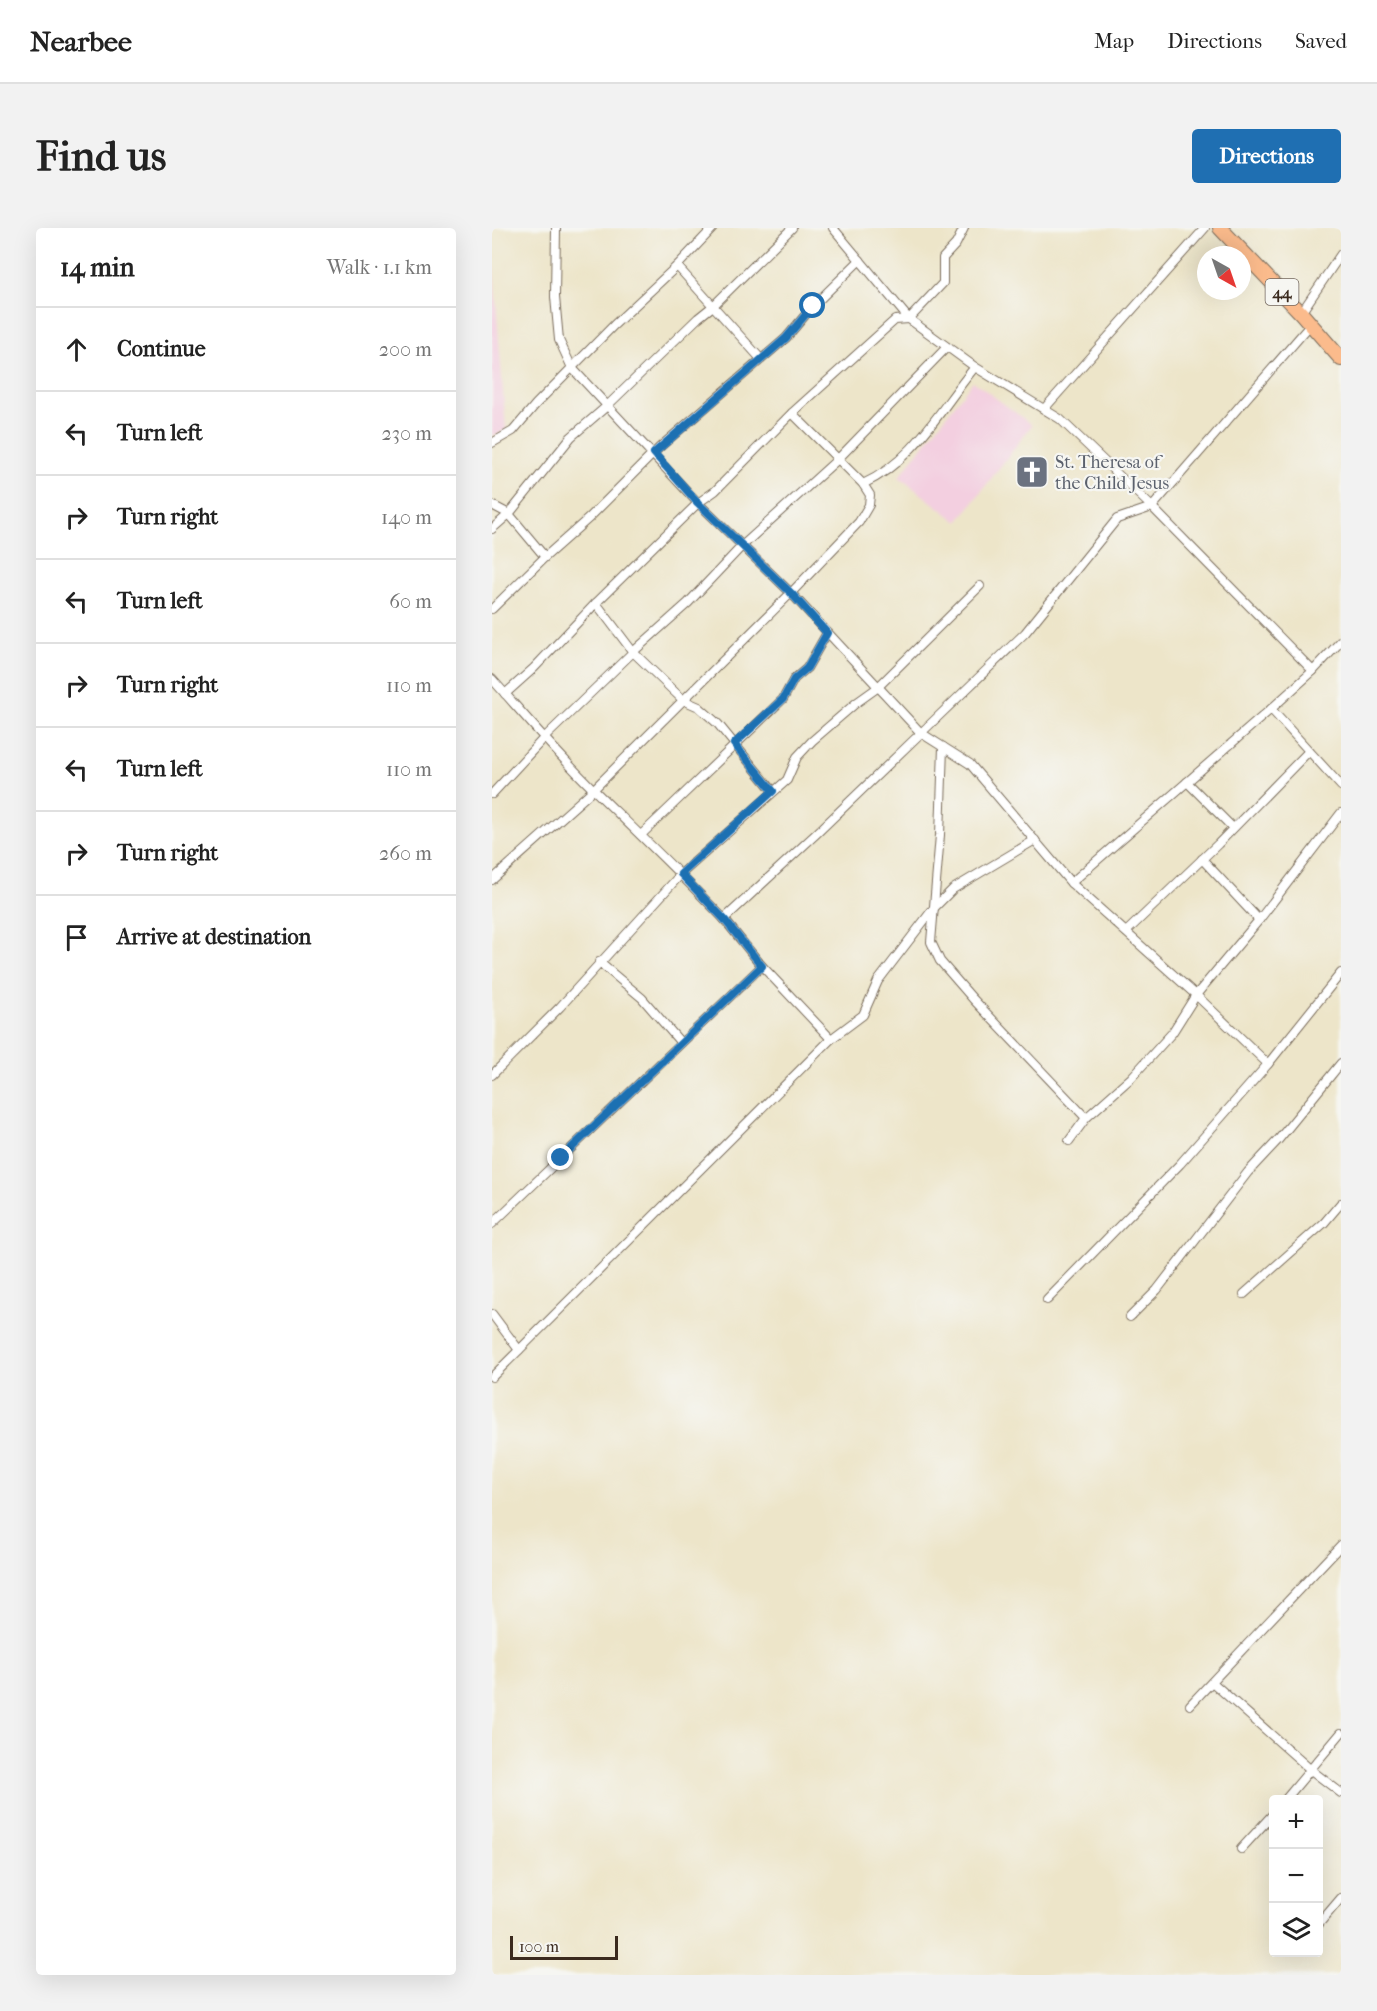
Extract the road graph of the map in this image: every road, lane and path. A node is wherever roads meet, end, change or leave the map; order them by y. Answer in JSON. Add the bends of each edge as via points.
{"nodes":[{"id":1,"x":556,"y":228,"type":"edge"},
{"id":2,"x":713,"y":228,"type":"edge"},
{"id":3,"x":792,"y":228,"type":"edge"},
{"id":4,"x":833,"y":228,"type":"edge"},
{"id":5,"x":964,"y":228,"type":"edge"},
{"id":6,"x":1205,"y":228,"type":"edge"},
{"id":7,"x":1220,"y":228,"type":"edge"},
{"id":8,"x":1341,"y":254,"type":"edge"},
{"id":9,"x":860,"y":260,"type":"junction"},
{"id":10,"x":677,"y":266,"type":"junction"},
{"id":11,"x":713,"y":306,"type":"junction"},
{"id":12,"x":909,"y":319,"type":"junction"},
{"id":13,"x":1306,"y":319,"type":"junction"},
{"id":14,"x":947,"y":347,"type":"junction"},
{"id":15,"x":760,"y":358,"type":"junction"},
{"id":16,"x":1341,"y":358,"type":"edge"},
{"id":17,"x":975,"y":367,"type":"junction"},
{"id":18,"x":572,"y":368,"type":"junction"},
{"id":19,"x":607,"y":406,"type":"junction"},
{"id":20,"x":1044,"y":409,"type":"junction"},
{"id":21,"x":792,"y":413,"type":"junction"},
{"id":22,"x":492,"y":442,"type":"edge"},
{"id":23,"x":654,"y":453,"type":"junction"},
{"id":24,"x":838,"y":459,"type":"junction"},
{"id":25,"x":862,"y":484,"type":"junction"},
{"id":26,"x":698,"y":503,"type":"junction"},
{"id":27,"x":492,"y":505,"type":"edge"},
{"id":28,"x":1152,"y":507,"type":"junction"},
{"id":29,"x":509,"y":514,"type":"junction"},
{"id":30,"x":492,"y":529,"type":"edge"},
{"id":31,"x":742,"y":546,"type":"junction"},
{"id":32,"x":545,"y":557,"type":"junction"},
{"id":33,"x":980,"y":586,"type":"dead end"},
{"id":34,"x":791,"y":593,"type":"junction"},
{"id":35,"x":596,"y":603,"type":"junction"},
{"id":36,"x":492,"y":609,"type":"edge"},
{"id":37,"x":827,"y":633,"type":"junction"},
{"id":38,"x":1341,"y":641,"type":"edge"},
{"id":39,"x":633,"y":652,"type":"junction"},
{"id":40,"x":1313,"y":671,"type":"junction"},
{"id":41,"x":492,"y":679,"type":"edge"},
{"id":42,"x":878,"y":688,"type":"junction"},
{"id":43,"x":505,"y":694,"type":"junction"},
{"id":44,"x":683,"y":700,"type":"junction"},
{"id":45,"x":1271,"y":709,"type":"junction"},
{"id":46,"x":921,"y":733,"type":"junction"},
{"id":47,"x":544,"y":738,"type":"junction"},
{"id":48,"x":734,"y":744,"type":"junction"},
{"id":49,"x":943,"y":747,"type":"junction"},
{"id":50,"x":1309,"y":751,"type":"junction"},
{"id":51,"x":1187,"y":782,"type":"junction"},
{"id":52,"x":1341,"y":786,"type":"edge"},
{"id":53,"x":593,"y":790,"type":"junction"},
{"id":54,"x":773,"y":791,"type":"junction"},
{"id":55,"x":492,"y":794,"type":"edge"},
{"id":56,"x":1341,"y":813,"type":"edge"},
{"id":57,"x":1233,"y":828,"type":"junction"},
{"id":58,"x":641,"y":835,"type":"junction"},
{"id":59,"x":1035,"y":840,"type":"junction"},
{"id":60,"x":1202,"y":859,"type":"junction"},
{"id":61,"x":681,"y":874,"type":"junction"},
{"id":62,"x":492,"y":880,"type":"edge"},
{"id":63,"x":1071,"y":883,"type":"junction"},
{"id":64,"x":933,"y":909,"type":"junction"},
{"id":65,"x":724,"y":919,"type":"junction"},
{"id":66,"x":1259,"y":920,"type":"junction"},
{"id":67,"x":1126,"y":932,"type":"junction"},
{"id":68,"x":599,"y":962,"type":"junction"},
{"id":69,"x":762,"y":966,"type":"junction"},
{"id":70,"x":1341,"y":973,"type":"edge"},
{"id":71,"x":1196,"y":995,"type":"junction"},
{"id":72,"x":831,"y":1039,"type":"junction"},
{"id":73,"x":681,"y":1044,"type":"junction"},
{"id":74,"x":1341,"y":1063,"type":"edge"},
{"id":75,"x":1268,"y":1064,"type":"junction"},
{"id":76,"x":492,"y":1075,"type":"edge"},
{"id":77,"x":1086,"y":1118,"type":"junction"},
{"id":78,"x":1069,"y":1141,"type":"dead end"},
{"id":79,"x":1341,"y":1203,"type":"edge"},
{"id":80,"x":492,"y":1224,"type":"edge"},
{"id":81,"x":1244,"y":1294,"type":"dead end"},
{"id":82,"x":1047,"y":1300,"type":"dead end"},
{"id":83,"x":492,"y":1314,"type":"edge"},
{"id":84,"x":1130,"y":1317,"type":"dead end"},
{"id":85,"x":519,"y":1350,"type":"junction"},
{"id":86,"x":492,"y":1377,"type":"edge"},
{"id":87,"x":1341,"y":1545,"type":"edge"},
{"id":88,"x":1212,"y":1682,"type":"junction"},
{"id":89,"x":1190,"y":1705,"type":"dead end"},
{"id":90,"x":1341,"y":1733,"type":"edge"},
{"id":91,"x":1311,"y":1770,"type":"junction"},
{"id":92,"x":1341,"y":1793,"type":"edge"},
{"id":93,"x":1289,"y":1795,"type":"edge"},
{"id":94,"x":1269,"y":1818,"type":"edge"},
{"id":95,"x":1241,"y":1849,"type":"dead end"},
{"id":96,"x":1341,"y":1898,"type":"edge"},
{"id":97,"x":1323,"y":1919,"type":"edge"}],
"edges":[{"from":1,"to":18,"type":"street","via":[[555,297],[560,340]]},
{"from":2,"to":10,"type":"street"},
{"from":3,"to":11,"type":"street"},
{"from":4,"to":9,"type":"street"},
{"from":5,"to":12,"type":"street","via":[[943,258],[943,283]]},
{"from":6,"to":20,"type":"street"},
{"from":7,"to":13,"type":"main road","number":"44"},
{"from":8,"to":13,"type":"street"},
{"from":9,"to":12,"type":"street"},
{"from":9,"to":15,"type":"street","via":[[786,338]]},
{"from":10,"to":11,"type":"street"},
{"from":10,"to":18,"type":"street"},
{"from":11,"to":15,"type":"street"},
{"from":11,"to":19,"type":"street"},
{"from":12,"to":14,"type":"street"},
{"from":12,"to":21,"type":"street","via":[[895,320]]},
{"from":13,"to":16,"type":"main road","number":"44"},
{"from":13,"to":28,"type":"street"},
{"from":14,"to":17,"type":"street"},
{"from":14,"to":24,"type":"street"},
{"from":15,"to":23,"type":"street"},
{"from":17,"to":20,"type":"street"},
{"from":17,"to":25,"type":"street","via":[[910,451],[879,477]]},
{"from":18,"to":19,"type":"street"},
{"from":18,"to":22,"type":"street","via":[[513,431]]},
{"from":19,"to":23,"type":"street"},
{"from":19,"to":29,"type":"street","via":[[570,437]]},
{"from":20,"to":28,"type":"street","via":[[1060,419]]},
{"from":21,"to":24,"type":"street"},
{"from":21,"to":26,"type":"street","via":[[715,491]]},
{"from":23,"to":26,"type":"street"},
{"from":23,"to":32,"type":"street"},
{"from":24,"to":25,"type":"street"},
{"from":24,"to":31,"type":"street"},
{"from":25,"to":34,"type":"street","via":[[870,495],[859,522]]},
{"from":26,"to":31,"type":"street"},
{"from":26,"to":35,"type":"street"},
{"from":27,"to":29,"type":"street"},
{"from":28,"to":40,"type":"street"},
{"from":28,"to":46,"type":"street","via":[[1117,519],[1026,633]]},
{"from":29,"to":30,"type":"street"},
{"from":29,"to":32,"type":"street"},
{"from":31,"to":34,"type":"street"},
{"from":31,"to":39,"type":"street","via":[[688,603]]},
{"from":32,"to":36,"type":"street"},
{"from":33,"to":42,"type":"street"},
{"from":34,"to":37,"type":"street"},
{"from":34,"to":44,"type":"street"},
{"from":35,"to":39,"type":"street"},
{"from":35,"to":43,"type":"street"},
{"from":37,"to":42,"type":"street"},
{"from":37,"to":48,"type":"street","via":[[783,699]]},
{"from":38,"to":40,"type":"street"},
{"from":39,"to":44,"type":"street"},
{"from":39,"to":47,"type":"street"},
{"from":40,"to":45,"type":"street"},
{"from":41,"to":43,"type":"street"},
{"from":42,"to":46,"type":"street"},
{"from":42,"to":54,"type":"street","via":[[812,741],[797,757],[787,780]]},
{"from":43,"to":47,"type":"street"},
{"from":44,"to":48,"type":"street","via":[[699,707]]},
{"from":44,"to":53,"type":"street"},
{"from":45,"to":50,"type":"street"},
{"from":45,"to":51,"type":"street"},
{"from":46,"to":49,"type":"street"},
{"from":46,"to":65,"type":"street"},
{"from":47,"to":53,"type":"street"},
{"from":47,"to":55,"type":"street"},
{"from":48,"to":54,"type":"street"},
{"from":48,"to":58,"type":"street"},
{"from":49,"to":59,"type":"street","via":[[970,764]]},
{"from":49,"to":64,"type":"street"},
{"from":50,"to":52,"type":"street"},
{"from":50,"to":57,"type":"street"},
{"from":51,"to":57,"type":"street"},
{"from":51,"to":63,"type":"street"},
{"from":53,"to":58,"type":"street"},
{"from":53,"to":62,"type":"street"},
{"from":54,"to":61,"type":"street"},
{"from":56,"to":66,"type":"street"},
{"from":57,"to":60,"type":"street"},
{"from":58,"to":61,"type":"street"},
{"from":59,"to":63,"type":"street"},
{"from":59,"to":64,"type":"street","via":[[953,889]]},
{"from":60,"to":66,"type":"street"},
{"from":60,"to":67,"type":"street"},
{"from":61,"to":65,"type":"street"},
{"from":61,"to":68,"type":"street"},
{"from":63,"to":67,"type":"street"},
{"from":64,"to":72,"type":"street","via":[[878,981],[863,1015]]},
{"from":64,"to":77,"type":"street","via":[[931,942],[940,961]]},
{"from":65,"to":69,"type":"street"},
{"from":66,"to":71,"type":"street"},
{"from":67,"to":71,"type":"street"},
{"from":68,"to":73,"type":"street","via":[[642,998]]},
{"from":68,"to":76,"type":"street"},
{"from":69,"to":72,"type":"street"},
{"from":69,"to":73,"type":"street"},
{"from":70,"to":75,"type":"street"},
{"from":71,"to":75,"type":"street"},
{"from":71,"to":77,"type":"street","via":[[1172,1033],[1131,1078]]},
{"from":72,"to":85,"type":"street"},
{"from":73,"to":80,"type":"street"},
{"from":74,"to":84,"type":"street","via":[[1248,1172],[1157,1290]]},
{"from":75,"to":82,"type":"street","via":[[1180,1164]]},
{"from":77,"to":78,"type":"street"},
{"from":79,"to":81,"type":"street"},
{"from":83,"to":85,"type":"street"},
{"from":85,"to":86,"type":"street"},
{"from":87,"to":88,"type":"street"},
{"from":88,"to":89,"type":"street"},
{"from":88,"to":91,"type":"street"},
{"from":90,"to":91,"type":"street"},
{"from":91,"to":92,"type":"street"},
{"from":91,"to":93,"type":"street"},
{"from":94,"to":95,"type":"street"},
{"from":96,"to":97,"type":"street"}]}
